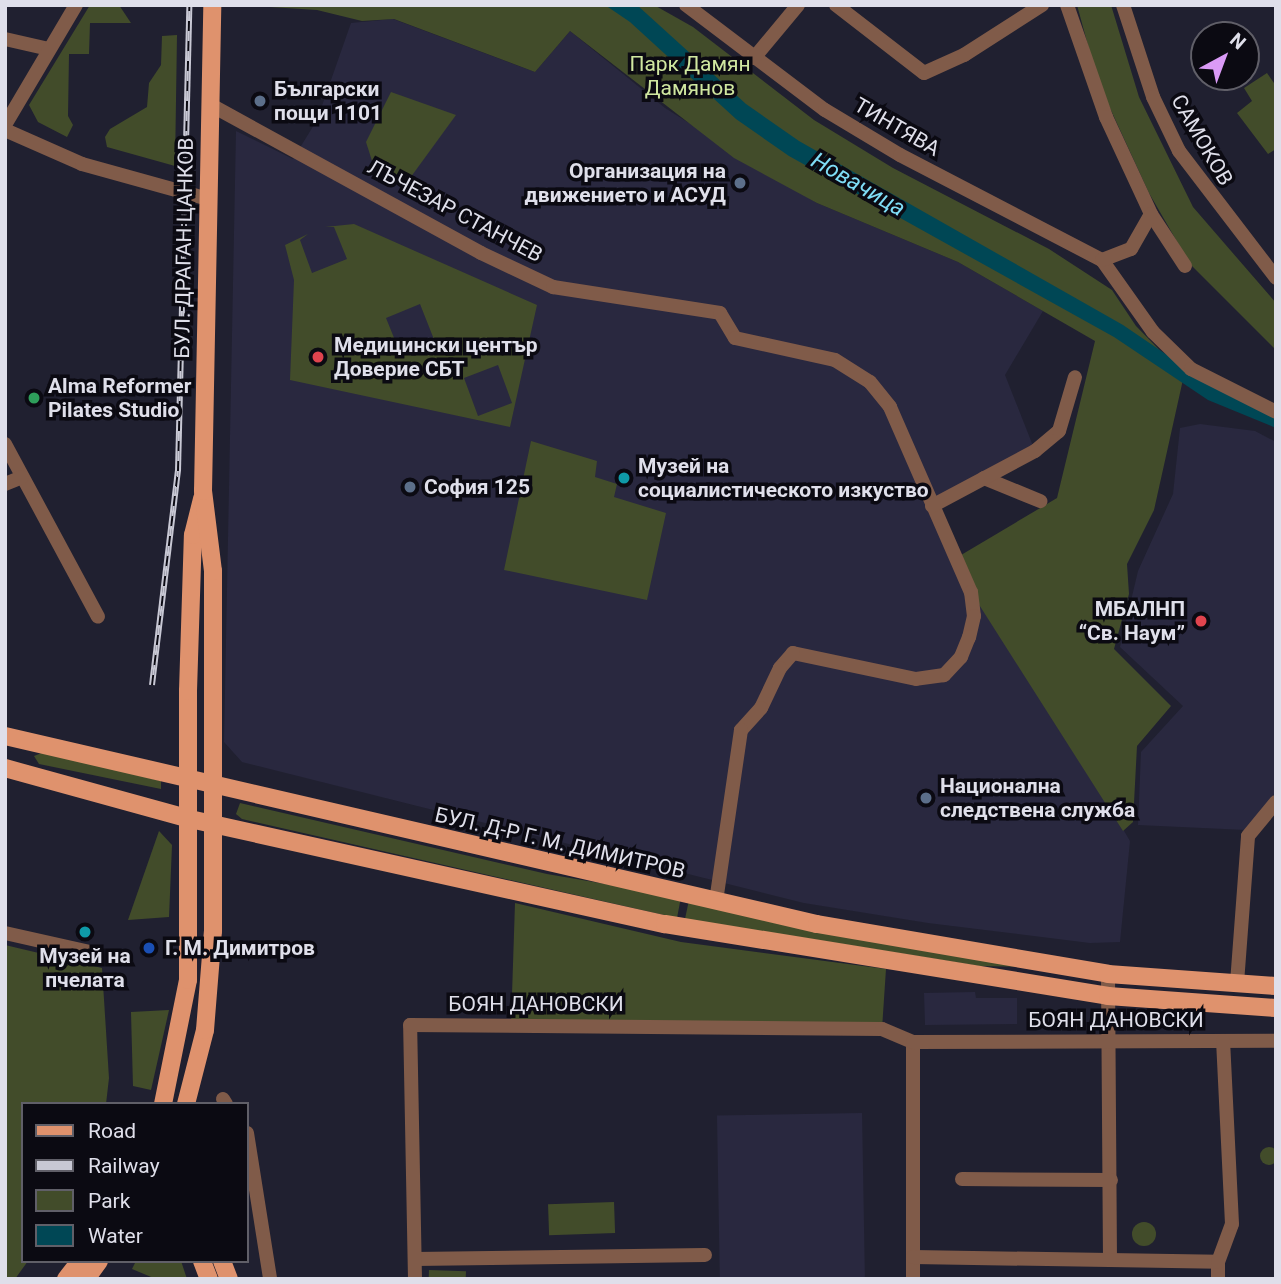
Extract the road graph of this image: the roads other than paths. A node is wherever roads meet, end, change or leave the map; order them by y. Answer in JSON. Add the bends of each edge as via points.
{"nodes":[{"id":1,"x":76,"y":5,"type":"edge"},
{"id":2,"x":212,"y":5,"type":"edge"},
{"id":3,"x":686,"y":5,"type":"edge"},
{"id":4,"x":798,"y":5,"type":"edge"},
{"id":5,"x":836,"y":5,"type":"edge"},
{"id":6,"x":1042,"y":5,"type":"edge"},
{"id":7,"x":1067,"y":5,"type":"edge"},
{"id":8,"x":1123,"y":5,"type":"edge"},
{"id":9,"x":5,"y":39,"type":"edge"},
{"id":10,"x":49,"y":49,"type":"junction"},
{"id":11,"x":754,"y":58,"type":"junction"},
{"id":12,"x":209,"y":104,"type":"junction"},
{"id":13,"x":5,"y":128,"type":"edge"},
{"id":14,"x":208,"y":199,"type":"junction"},
{"id":15,"x":1151,"y":214,"type":"junction"},
{"id":16,"x":1102,"y":260,"type":"junction"},
{"id":17,"x":1185,"y":266,"type":"dead end"},
{"id":18,"x":1276,"y":278,"type":"edge"},
{"id":19,"x":1074,"y":377,"type":"dead end"},
{"id":20,"x":1276,"y":412,"type":"edge"},
{"id":21,"x":5,"y":444,"type":"edge"},
{"id":22,"x":22,"y":477,"type":"junction"},
{"id":23,"x":984,"y":478,"type":"junction"},
{"id":24,"x":5,"y":484,"type":"edge"},
{"id":25,"x":203,"y":491,"type":"junction"},
{"id":26,"x":1040,"y":501,"type":"dead end"},
{"id":27,"x":932,"y":506,"type":"junction"},
{"id":28,"x":98,"y":617,"type":"dead end"},
{"id":29,"x":5,"y":736,"type":"edge"},
{"id":30,"x":5,"y":768,"type":"edge"},
{"id":31,"x":189,"y":779,"type":"junction"},
{"id":32,"x":211,"y":785,"type":"junction"},
{"id":33,"x":1276,"y":802,"type":"edge"},
{"id":34,"x":190,"y":819,"type":"junction"},
{"id":35,"x":212,"y":824,"type":"junction"},
{"id":36,"x":716,"y":901,"type":"junction"},
{"id":37,"x":5,"y":933,"type":"edge"},
{"id":38,"x":89,"y":952,"type":"dead end"},
{"id":39,"x":1108,"y":974,"type":"junction"},
{"id":40,"x":1237,"y":983,"type":"junction"},
{"id":41,"x":1276,"y":986,"type":"edge"},
{"id":42,"x":1108,"y":996,"type":"junction"},
{"id":43,"x":1276,"y":1008,"type":"edge"},
{"id":44,"x":1109,"y":1038,"type":"junction"},
{"id":45,"x":1223,"y":1041,"type":"junction"},
{"id":46,"x":1276,"y":1041,"type":"edge"},
{"id":47,"x":913,"y":1042,"type":"junction"},
{"id":48,"x":163,"y":1102,"type":"edge"},
{"id":49,"x":186,"y":1102,"type":"edge"},
{"id":50,"x":248,"y":1139,"type":"edge"},
{"id":51,"x":962,"y":1178,"type":"dead end"},
{"id":52,"x":1111,"y":1180,"type":"junction"},
{"id":53,"x":705,"y":1255,"type":"dead end"},
{"id":54,"x":913,"y":1257,"type":"junction"},
{"id":55,"x":415,"y":1259,"type":"junction"},
{"id":56,"x":1110,"y":1259,"type":"junction"},
{"id":57,"x":1218,"y":1262,"type":"junction"},
{"id":58,"x":78,"y":1263,"type":"edge"},
{"id":59,"x":98,"y":1263,"type":"edge"},
{"id":60,"x":66,"y":1279,"type":"edge"},
{"id":61,"x":86,"y":1279,"type":"edge"},
{"id":62,"x":270,"y":1279,"type":"edge"},
{"id":63,"x":415,"y":1279,"type":"edge"},
{"id":64,"x":914,"y":1279,"type":"edge"},
{"id":65,"x":1218,"y":1279,"type":"edge"}],
"edges":[{"from":1,"to":10,"type":"street"},
{"from":2,"to":12,"type":"main road","name":"БУЛ. ДРАГАН ЦАНКОВ"},
{"from":3,"to":11,"type":"street","name":"ТИНТЯВА"},
{"from":4,"to":11,"type":"street"},
{"from":5,"to":6,"type":"street","via":[[924,73],[964,55]]},
{"from":7,"to":15,"type":"street","via":[[1091,81]]},
{"from":8,"to":18,"type":"street","name":"САМОКОВ","via":[[1153,97],[1186,163]]},
{"from":9,"to":10,"type":"street"},
{"from":10,"to":13,"type":"street"},
{"from":11,"to":16,"type":"street","name":"ТИНТЯВА","via":[[825,110],[900,155]]},
{"from":12,"to":14,"type":"main road","name":"БУЛ. ДРАГАН ЦАНКОВ"},
{"from":12,"to":27,"type":"street","name":"ЛЪЧЕЗАР СТАНЧЕВ","via":[[481,253],[553,287],[720,313],[735,338],[835,360],[870,382],[890,407]]},
{"from":13,"to":14,"type":"street","via":[[82,164]]},
{"from":14,"to":25,"type":"main road","name":"БУЛ. ДРАГАН ЦАНКОВ"},
{"from":15,"to":16,"type":"street","via":[[1131,249]]},
{"from":15,"to":17,"type":"street"},
{"from":16,"to":20,"type":"street","via":[[1153,332],[1191,369]]},
{"from":19,"to":23,"type":"street","via":[[1059,431],[1035,451]]},
{"from":21,"to":22,"type":"street"},
{"from":22,"to":24,"type":"street"},
{"from":22,"to":28,"type":"street"},
{"from":23,"to":26,"type":"street"},
{"from":23,"to":27,"type":"street"},
{"from":25,"to":31,"type":"main road","name":"БУЛ. ДРАГАН ЦАНКОВ","via":[[194,535]]},
{"from":25,"to":32,"type":"main road","name":"БУЛ. ДРАГАН ЦАНКОВ","via":[[213,549]]},
{"from":27,"to":36,"type":"street","name":"ЛЪЧЕЗАР СТАНЧЕВ","via":[[971,592],[974,616],[961,657],[944,675],[915,678],[793,653],[780,668],[761,708],[749,715],[741,730]]},
{"from":29,"to":31,"type":"main road","name":"БУЛ. Д-Р Г. М. ДИМИТРОВ"},
{"from":30,"to":34,"type":"main road"},
{"from":31,"to":32,"type":"main road","name":"БУЛ. Д-Р Г. М. ДИМИТРОВ"},
{"from":31,"to":34,"type":"main road","name":"БУЛ. ДРАГАН ЦАНКОВ"},
{"from":32,"to":35,"type":"main road","name":"БУЛ. ДРАГАН ЦАНКОВ"},
{"from":32,"to":36,"type":"main road","name":"БУЛ. Д-Р Г. М. ДИМИТРОВ"},
{"from":33,"to":40,"type":"street","via":[[1248,836]]},
{"from":34,"to":35,"type":"main road"},
{"from":34,"to":48,"type":"main road","name":"БУЛ. ДРАГАН ЦАНКОВ","via":[[188,980]]},
{"from":35,"to":42,"type":"main road","via":[[665,924]]},
{"from":35,"to":49,"type":"main road","name":"БУЛ. ДРАГАН ЦАНКОВ","via":[[207,1008]]},
{"from":36,"to":39,"type":"main road","name":"БУЛ. Д-Р Г. М. ДИМИТРОВ"},
{"from":37,"to":38,"type":"street"},
{"from":39,"to":40,"type":"main road","name":"БУЛ. Д-Р Г. М. ДИМИТРОВ"},
{"from":39,"to":42,"type":"street"},
{"from":40,"to":41,"type":"main road","name":"БУЛ. Д-Р Г. М. ДИМИТРОВ"},
{"from":42,"to":43,"type":"main road"},
{"from":42,"to":44,"type":"street"},
{"from":44,"to":45,"type":"street","name":"БОЯН ДАНОВСКИ"},
{"from":44,"to":47,"type":"street","name":"БОЯН ДАНОВСКИ"},
{"from":44,"to":52,"type":"street"},
{"from":45,"to":46,"type":"street","name":"БОЯН ДАНОВСКИ"},
{"from":45,"to":57,"type":"street","via":[[1232,1224]]},
{"from":47,"to":54,"type":"street"},
{"from":47,"to":55,"type":"street","name":"БОЯН ДАНОВСКИ","via":[[881,1030],[410,1025]]},
{"from":50,"to":62,"type":"street"},
{"from":51,"to":52,"type":"street"},
{"from":52,"to":56,"type":"street"},
{"from":53,"to":55,"type":"street"},
{"from":54,"to":56,"type":"street"},
{"from":54,"to":64,"type":"street"},
{"from":55,"to":63,"type":"street","name":"БОЯН ДАНОВСКИ"},
{"from":56,"to":57,"type":"street"},
{"from":57,"to":65,"type":"street"},
{"from":58,"to":60,"type":"main road"},
{"from":59,"to":61,"type":"main road"}]}
